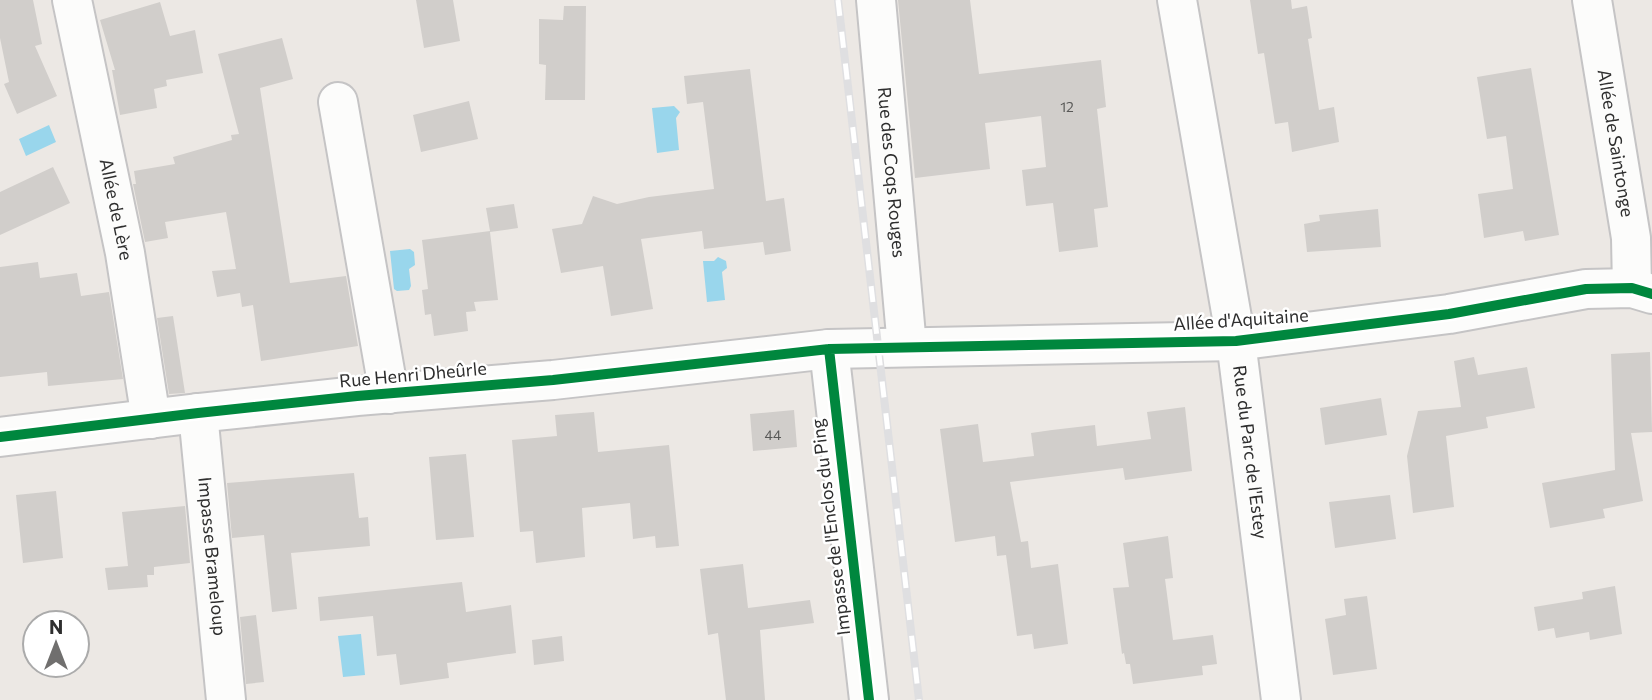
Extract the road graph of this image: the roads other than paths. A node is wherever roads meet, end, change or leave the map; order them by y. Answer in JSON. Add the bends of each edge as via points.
{"nodes":[{"id":1,"x":72,"y":0,"type":"edge"},
{"id":2,"x":876,"y":0,"type":"edge"},
{"id":3,"x":1177,"y":0,"type":"edge"},
{"id":4,"x":1592,"y":0,"type":"edge"},
{"id":5,"x":338,"y":102,"type":"dead end"},
{"id":6,"x":1642,"y":291,"type":"edge"},
{"id":7,"x":1236,"y":341,"type":"junction"},
{"id":8,"x":907,"y":347,"type":"junction"},
{"id":9,"x":829,"y":349,"type":"junction"},
{"id":10,"x":388,"y":394,"type":"junction"},
{"id":11,"x":198,"y":413,"type":"junction"},
{"id":12,"x":151,"y":419,"type":"junction"},
{"id":13,"x":0,"y":437,"type":"edge"},
{"id":14,"x":226,"y":700,"type":"edge"},
{"id":15,"x":869,"y":700,"type":"edge"},
{"id":16,"x":1281,"y":700,"type":"edge"}],
"edges":[{"from":1,"to":12,"type":"street","name":"Allée de Lère","via":[[125,253]]},
{"from":2,"to":8,"type":"street","name":"Rue des Coqs Rouges"},
{"from":3,"to":7,"type":"street","name":"Rue du Parc de l'Estey"},
{"from":4,"to":6,"type":"street","name":"Allée de Saintonge"},
{"from":5,"to":10,"type":"street"},
{"from":6,"to":7,"type":"street","name":"Allée d'Aquitaine","via":[[1586,289],[1449,314]]},
{"from":7,"to":8,"type":"street","name":"Allée d'Aquitaine"},
{"from":7,"to":16,"type":"street","name":"Rue du Parc de l'Estey"},
{"from":8,"to":9,"type":"street","name":"Allée d'Aquitaine"},
{"from":9,"to":10,"type":"street","name":"Rue Henri Dheûrle"},
{"from":9,"to":15,"type":"street","name":"Impasse de l'Enclos du Ping"},
{"from":10,"to":11,"type":"street","name":"Rue Henri Dheûrle"},
{"from":11,"to":12,"type":"street","name":"Rue Henri Dheûrle"},
{"from":11,"to":14,"type":"street","name":"Impasse Brameloup"},
{"from":12,"to":13,"type":"street","name":"Rue Henri Dheûrle"}]}
